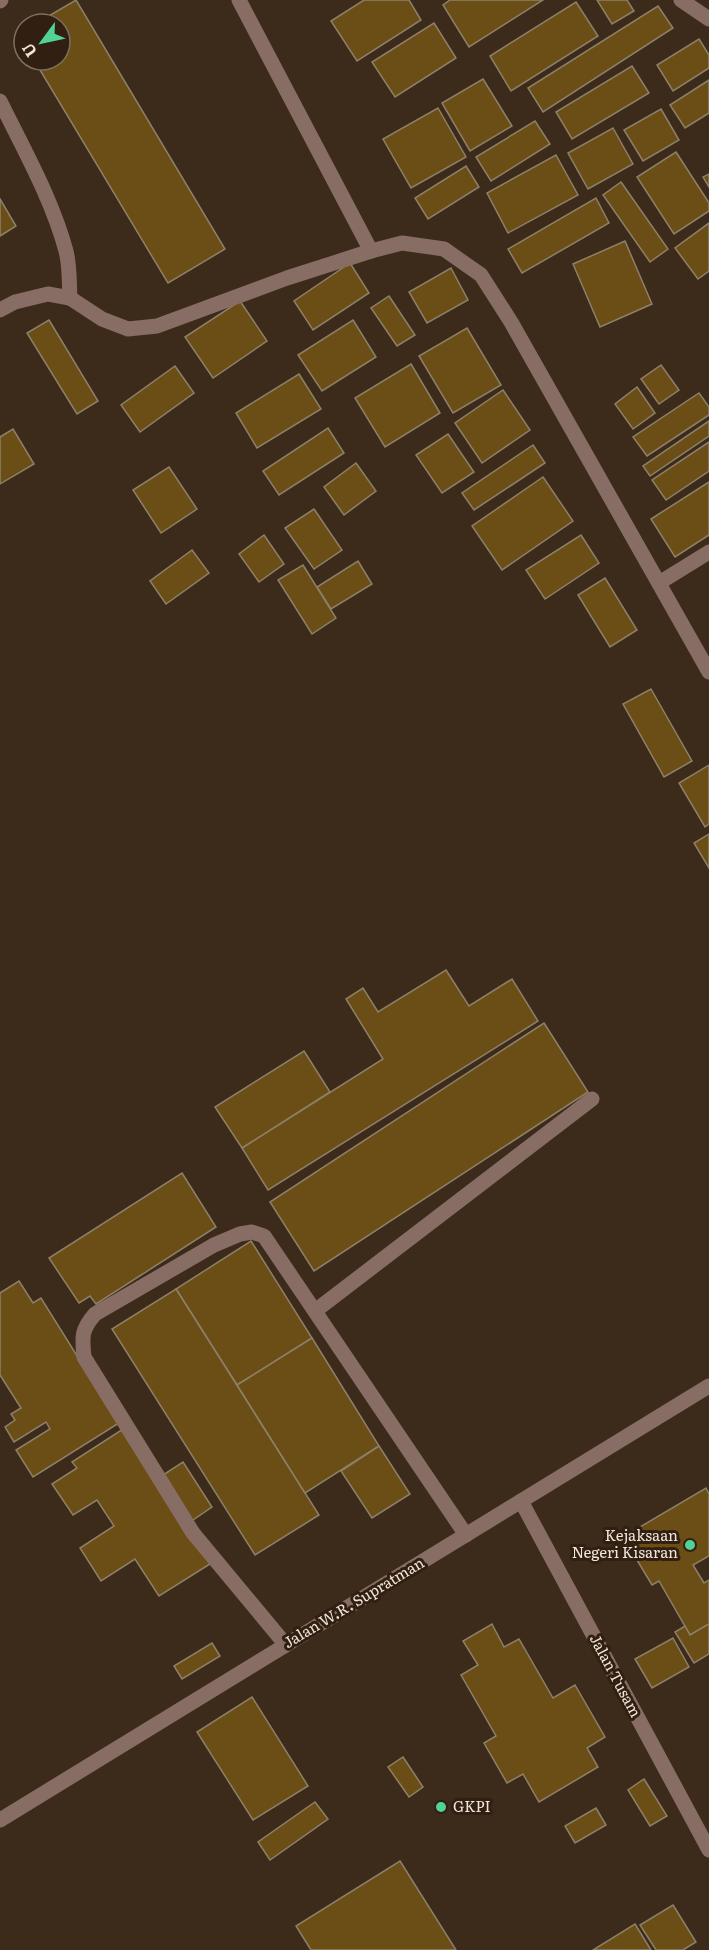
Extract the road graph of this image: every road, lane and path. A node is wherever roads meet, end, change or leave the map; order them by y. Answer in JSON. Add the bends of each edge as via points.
{"nodes":[{"id":1,"x":239,"y":0,"type":"edge"},
{"id":2,"x":681,"y":0,"type":"edge"},
{"id":3,"x":709,"y":20,"type":"edge"},
{"id":4,"x":0,"y":101,"type":"edge"},
{"id":5,"x":371,"y":251,"type":"junction"},
{"id":6,"x":70,"y":298,"type":"junction"},
{"id":7,"x":0,"y":310,"type":"edge"},
{"id":8,"x":709,"y":552,"type":"edge"},
{"id":9,"x":658,"y":583,"type":"junction"},
{"id":10,"x":709,"y":672,"type":"edge"},
{"id":11,"x":592,"y":1099,"type":"dead end"},
{"id":12,"x":315,"y":1311,"type":"junction"},
{"id":13,"x":709,"y":1386,"type":"edge"},
{"id":14,"x":521,"y":1501,"type":"junction"},
{"id":15,"x":466,"y":1535,"type":"junction"},
{"id":16,"x":286,"y":1645,"type":"junction"},
{"id":17,"x":0,"y":1820,"type":"edge"},
{"id":18,"x":709,"y":1850,"type":"edge"}],
"edges":[{"from":1,"to":5,"type":"street"},
{"from":2,"to":3,"type":"street"},
{"from":4,"to":6,"type":"street","via":[[57,224],[67,254]]},
{"from":5,"to":6,"type":"street","via":[[157,326],[128,328],[102,319]]},
{"from":5,"to":9,"type":"street","via":[[402,243],[444,249],[481,275]]},
{"from":6,"to":7,"type":"street","via":[[48,294]]},
{"from":8,"to":9,"type":"street"},
{"from":9,"to":10,"type":"street"},
{"from":11,"to":12,"type":"street"},
{"from":12,"to":15,"type":"street"},
{"from":12,"to":16,"type":"street","via":[[264,1236],[252,1232],[214,1245],[95,1314],[85,1325],[82,1338],[84,1357],[193,1533]]},
{"from":13,"to":14,"type":"street","name":"Jalan W.R. Supratman"},
{"from":14,"to":15,"type":"street","name":"Jalan W.R. Supratman"},
{"from":14,"to":18,"type":"street","name":"Jalan Tusam"},
{"from":15,"to":16,"type":"street","name":"Jalan W.R. Supratman"},
{"from":16,"to":17,"type":"street","name":"Jalan W.R. Supratman"}]}
